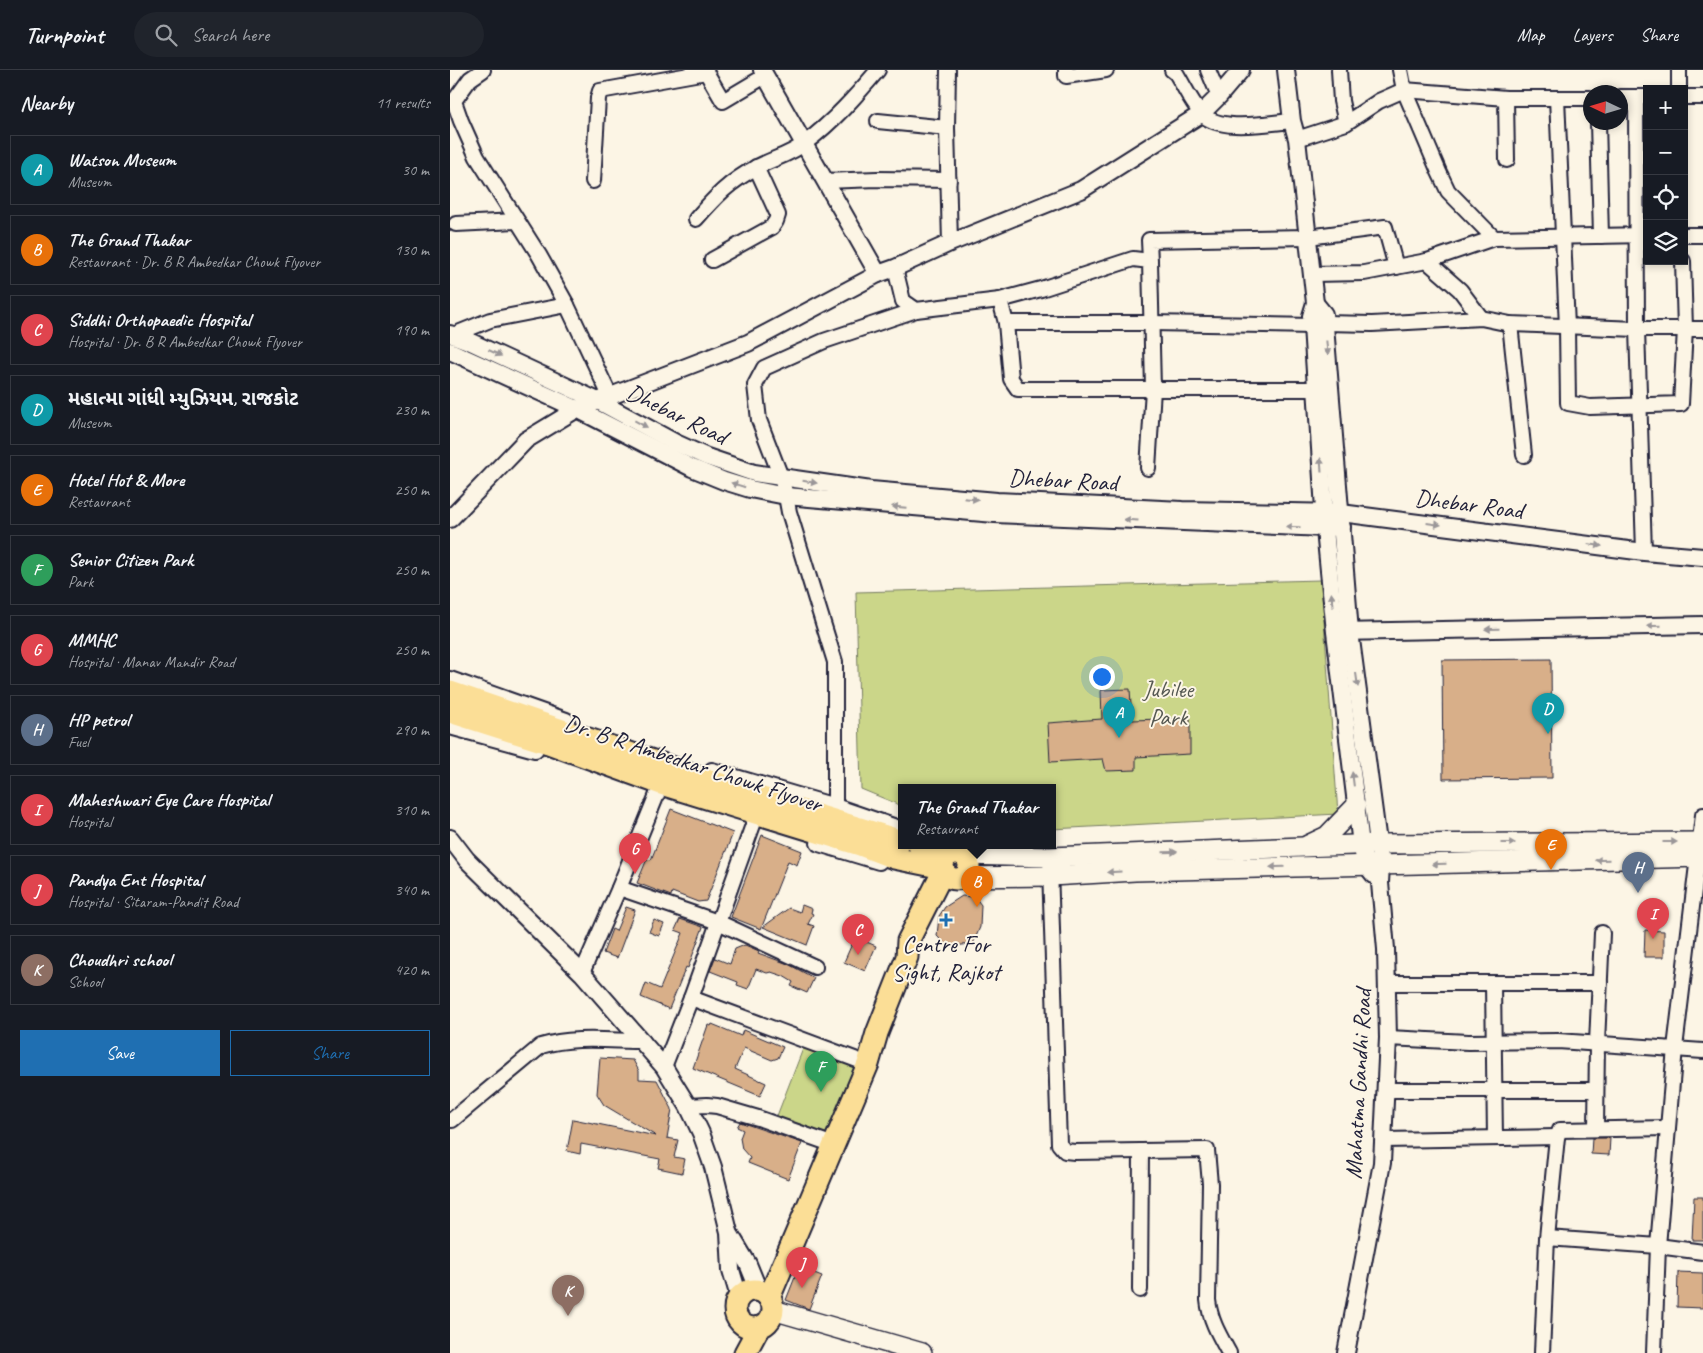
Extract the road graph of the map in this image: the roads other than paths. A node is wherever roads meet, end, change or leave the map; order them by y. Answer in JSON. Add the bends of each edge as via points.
{"nodes":[{"id":1,"x":483,"y":70,"type":"edge"},
{"id":2,"x":878,"y":70,"type":"edge"},
{"id":3,"x":948,"y":70,"type":"edge"},
{"id":4,"x":1066,"y":70,"type":"edge"},
{"id":5,"x":1106,"y":70,"type":"edge"},
{"id":6,"x":1172,"y":70,"type":"edge"},
{"id":7,"x":1208,"y":70,"type":"edge"},
{"id":8,"x":1241,"y":70,"type":"edge"},
{"id":9,"x":1286,"y":70,"type":"edge"},
{"id":10,"x":1339,"y":70,"type":"edge"},
{"id":11,"x":1400,"y":70,"type":"edge"},
{"id":12,"x":1679,"y":70,"type":"edge"},
{"id":13,"x":705,"y":71,"type":"edge"},
{"id":14,"x":764,"y":73,"type":"edge"},
{"id":15,"x":867,"y":76,"type":"edge"},
{"id":16,"x":1680,"y":85,"type":"edge"},
{"id":17,"x":1404,"y":90,"type":"junction"},
{"id":18,"x":452,"y":96,"type":"edge"},
{"id":19,"x":1219,"y":96,"type":"junction"},
{"id":20,"x":1628,"y":97,"type":"edge"},
{"id":21,"x":1641,"y":97,"type":"edge"},
{"id":22,"x":1688,"y":97,"type":"edge"},
{"id":23,"x":1703,"y":97,"type":"edge"},
{"id":24,"x":1506,"y":98,"type":"junction"},
{"id":25,"x":1557,"y":98,"type":"junction"},
{"id":26,"x":1583,"y":98,"type":"edge"},
{"id":27,"x":1201,"y":114,"type":"junction"},
{"id":28,"x":878,"y":121,"type":"dead end"},
{"id":29,"x":1292,"y":121,"type":"junction"},
{"id":30,"x":1346,"y":123,"type":"junction"},
{"id":31,"x":947,"y":128,"type":"junction"},
{"id":32,"x":1598,"y":130,"type":"edge"},
{"id":33,"x":1297,"y":139,"type":"junction"},
{"id":34,"x":804,"y":145,"type":"junction"},
{"id":35,"x":1507,"y":160,"type":"dead end"},
{"id":36,"x":756,"y":167,"type":"junction"},
{"id":37,"x":948,"y":180,"type":"junction"},
{"id":38,"x":593,"y":181,"type":"dead end"},
{"id":39,"x":825,"y":181,"type":"junction"},
{"id":40,"x":696,"y":219,"type":"dead end"},
{"id":41,"x":516,"y":221,"type":"junction"},
{"id":42,"x":456,"y":224,"type":"dead end"},
{"id":43,"x":1642,"y":234,"type":"edge"},
{"id":44,"x":1688,"y":235,"type":"edge"},
{"id":45,"x":1703,"y":235,"type":"edge"},
{"id":46,"x":1564,"y":236,"type":"junction"},
{"id":47,"x":1601,"y":236,"type":"junction"},
{"id":48,"x":1308,"y":237,"type":"junction"},
{"id":49,"x":1494,"y":238,"type":"junction"},
{"id":50,"x":950,"y":242,"type":"junction"},
{"id":51,"x":712,"y":260,"type":"dead end"},
{"id":52,"x":1150,"y":261,"type":"junction"},
{"id":53,"x":1426,"y":261,"type":"junction"},
{"id":54,"x":1683,"y":265,"type":"edge"},
{"id":55,"x":1396,"y":267,"type":"junction"},
{"id":56,"x":895,"y":268,"type":"junction"},
{"id":57,"x":878,"y":274,"type":"junction"},
{"id":58,"x":1312,"y":274,"type":"junction"},
{"id":59,"x":1000,"y":300,"type":"junction"},
{"id":60,"x":567,"y":305,"type":"junction"},
{"id":61,"x":916,"y":310,"type":"junction"},
{"id":62,"x":1481,"y":318,"type":"junction"},
{"id":63,"x":1151,"y":322,"type":"junction"},
{"id":64,"x":1006,"y":323,"type":"junction"},
{"id":65,"x":1318,"y":324,"type":"junction"},
{"id":66,"x":1510,"y":324,"type":"junction"},
{"id":67,"x":1567,"y":327,"type":"junction"},
{"id":68,"x":1637,"y":329,"type":"junction"},
{"id":69,"x":1685,"y":329,"type":"junction"},
{"id":70,"x":1703,"y":329,"type":"edge"},
{"id":71,"x":451,"y":340,"type":"edge"},
{"id":72,"x":1154,"y":389,"type":"junction"},
{"id":73,"x":1316,"y":389,"type":"junction"},
{"id":74,"x":604,"y":398,"type":"junction"},
{"id":75,"x":1639,"y":406,"type":"junction"},
{"id":76,"x":577,"y":409,"type":"junction"},
{"id":77,"x":1524,"y":456,"type":"dead end"},
{"id":78,"x":1148,"y":468,"type":"dead end"},
{"id":79,"x":781,"y":478,"type":"junction"},
{"id":80,"x":786,"y":496,"type":"junction"},
{"id":81,"x":450,"y":519,"type":"edge"},
{"id":82,"x":1333,"y":520,"type":"junction"},
{"id":83,"x":1644,"y":552,"type":"junction"},
{"id":84,"x":1703,"y":558,"type":"edge"},
{"id":85,"x":1703,"y":625,"type":"edge"},
{"id":86,"x":1342,"y":632,"type":"junction"},
{"id":87,"x":450,"y":680,"type":"edge"},
{"id":88,"x":450,"y":692,"type":"edge"},
{"id":89,"x":450,"y":712,"type":"edge"},
{"id":90,"x":450,"y":726,"type":"edge"},
{"id":91,"x":658,"y":792,"type":"junction"},
{"id":92,"x":1356,"y":806,"type":"junction"},
{"id":93,"x":835,"y":807,"type":"junction"},
{"id":94,"x":1703,"y":815,"type":"edge"},
{"id":95,"x":754,"y":822,"type":"junction"},
{"id":96,"x":450,"y":838,"type":"edge"},
{"id":97,"x":898,"y":841,"type":"edge"},
{"id":98,"x":898,"y":842,"type":"edge"},
{"id":99,"x":898,"y":842,"type":"edge"},
{"id":100,"x":1370,"y":844,"type":"junction"},
{"id":101,"x":1304,"y":846,"type":"junction"},
{"id":102,"x":1701,"y":849,"type":"edge"},
{"id":103,"x":922,"y":850,"type":"edge"},
{"id":104,"x":953,"y":867,"type":"junction"},
{"id":105,"x":1050,"y":867,"type":"junction"},
{"id":106,"x":1376,"y":871,"type":"junction"},
{"id":107,"x":619,"y":888,"type":"junction"},
{"id":108,"x":718,"y":922,"type":"junction"},
{"id":109,"x":1602,"y":933,"type":"dead end"},
{"id":110,"x":815,"y":967,"type":"dead end"},
{"id":111,"x":582,"y":973,"type":"junction"},
{"id":112,"x":1387,"y":983,"type":"junction"},
{"id":113,"x":1493,"y":983,"type":"junction"},
{"id":114,"x":1600,"y":983,"type":"junction"},
{"id":115,"x":691,"y":998,"type":"junction"},
{"id":116,"x":1388,"y":1038,"type":"junction"},
{"id":117,"x":643,"y":1041,"type":"junction"},
{"id":118,"x":1494,"y":1042,"type":"junction"},
{"id":119,"x":1597,"y":1043,"type":"junction"},
{"id":120,"x":1675,"y":1048,"type":"junction"},
{"id":121,"x":1703,"y":1050,"type":"edge"},
{"id":122,"x":868,"y":1064,"type":"junction"},
{"id":123,"x":664,"y":1067,"type":"junction"},
{"id":124,"x":1385,"y":1090,"type":"junction"},
{"id":125,"x":1494,"y":1090,"type":"junction"},
{"id":126,"x":1596,"y":1090,"type":"junction"},
{"id":127,"x":688,"y":1106,"type":"junction"},
{"id":128,"x":452,"y":1120,"type":"dead end"},
{"id":129,"x":1668,"y":1128,"type":"junction"},
{"id":130,"x":1596,"y":1129,"type":"junction"},
{"id":131,"x":1557,"y":1137,"type":"junction"},
{"id":132,"x":1495,"y":1138,"type":"junction"},
{"id":133,"x":1383,"y":1140,"type":"junction"},
{"id":134,"x":834,"y":1146,"type":"junction"},
{"id":135,"x":1141,"y":1151,"type":"junction"},
{"id":136,"x":729,"y":1232,"type":"junction"},
{"id":137,"x":1547,"y":1238,"type":"junction"},
{"id":138,"x":1658,"y":1246,"type":"junction"},
{"id":139,"x":1703,"y":1252,"type":"edge"},
{"id":140,"x":1140,"y":1290,"type":"dead end"},
{"id":141,"x":739,"y":1297,"type":"junction"},
{"id":142,"x":767,"y":1299,"type":"junction"},
{"id":143,"x":751,"y":1326,"type":"junction"},
{"id":144,"x":875,"y":1347,"type":"edge"},
{"id":145,"x":738,"y":1353,"type":"edge"},
{"id":146,"x":745,"y":1353,"type":"edge"},
{"id":147,"x":922,"y":1353,"type":"edge"},
{"id":148,"x":1229,"y":1353,"type":"edge"},
{"id":149,"x":1346,"y":1353,"type":"edge"},
{"id":150,"x":1542,"y":1353,"type":"edge"},
{"id":151,"x":1654,"y":1353,"type":"edge"}],
"edges":[{"from":1,"to":18,"type":"street"},
{"from":2,"to":15,"type":"street"},
{"from":3,"to":31,"type":"street"},
{"from":4,"to":5,"type":"street","via":[[1066,76]]},
{"from":6,"to":27,"type":"street"},
{"from":7,"to":19,"type":"street"},
{"from":8,"to":19,"type":"street"},
{"from":9,"to":29,"type":"street"},
{"from":10,"to":30,"type":"street"},
{"from":11,"to":17,"type":"street"},
{"from":12,"to":16,"type":"street"},
{"from":13,"to":14,"type":"street","via":[[723,101]]},
{"from":13,"to":38,"type":"street","via":[[600,91]]},
{"from":14,"to":34,"type":"street"},
{"from":15,"to":34,"type":"street","via":[[847,107]]},
{"from":17,"to":24,"type":"street"},
{"from":17,"to":30,"type":"street"},
{"from":17,"to":49,"type":"street","via":[[1448,191]]},
{"from":18,"to":41,"type":"street","via":[[477,157]]},
{"from":19,"to":27,"type":"street"},
{"from":20,"to":21,"type":"street"},
{"from":21,"to":43,"type":"street"},
{"from":22,"to":23,"type":"street"},
{"from":24,"to":25,"type":"street"},
{"from":24,"to":35,"type":"street"},
{"from":25,"to":26,"type":"street"},
{"from":25,"to":46,"type":"street"},
{"from":27,"to":29,"type":"street","via":[[1229,126]]},
{"from":27,"to":50,"type":"street","via":[[1081,190]]},
{"from":28,"to":31,"type":"street"},
{"from":29,"to":33,"type":"street"},
{"from":30,"to":33,"type":"street"},
{"from":31,"to":37,"type":"street"},
{"from":32,"to":47,"type":"street"},
{"from":33,"to":48,"type":"street"},
{"from":34,"to":36,"type":"street"},
{"from":34,"to":39,"type":"street"},
{"from":36,"to":40,"type":"street","via":[[721,191]]},
{"from":36,"to":51,"type":"street","via":[[778,215],[776,221],[772,227]]},
{"from":37,"to":39,"type":"street"},
{"from":37,"to":50,"type":"street"},
{"from":39,"to":57,"type":"street"},
{"from":41,"to":42,"type":"street"},
{"from":41,"to":60,"type":"street"},
{"from":43,"to":47,"type":"street"},
{"from":43,"to":68,"type":"street"},
{"from":44,"to":45,"type":"street"},
{"from":46,"to":47,"type":"street"},
{"from":46,"to":49,"type":"street"},
{"from":46,"to":67,"type":"street"},
{"from":48,"to":52,"type":"street","via":[[1149,240]]},
{"from":48,"to":55,"type":"street","via":[[1386,227]]},
{"from":48,"to":58,"type":"street"},
{"from":49,"to":53,"type":"street"},
{"from":50,"to":56,"type":"street"},
{"from":52,"to":59,"type":"street","via":[[1132,259]]},
{"from":52,"to":63,"type":"street"},
{"from":53,"to":55,"type":"street"},
{"from":53,"to":62,"type":"street","via":[[1460,290]]},
{"from":54,"to":69,"type":"street"},
{"from":55,"to":58,"type":"street","via":[[1364,273]]},
{"from":56,"to":57,"type":"street"},
{"from":56,"to":61,"type":"street","via":[[903,302]]},
{"from":57,"to":74,"type":"street","via":[[748,343]]},
{"from":58,"to":65,"type":"street","via":[[1315,302],[1324,314]]},
{"from":59,"to":61,"type":"street"},
{"from":59,"to":64,"type":"street"},
{"from":60,"to":71,"type":"street","via":[[490,320]]},
{"from":60,"to":74,"type":"street"},
{"from":61,"to":79,"type":"street","via":[[824,341],[764,368],[755,385],[759,420]]},
{"from":62,"to":65,"type":"street"},
{"from":62,"to":66,"type":"street"},
{"from":63,"to":64,"type":"street"},
{"from":63,"to":65,"type":"street"},
{"from":63,"to":72,"type":"street"},
{"from":64,"to":72,"type":"street","via":[[1011,379],[1018,389]]},
{"from":65,"to":73,"type":"street"},
{"from":65,"to":82,"type":"street","one_way":true},
{"from":66,"to":67,"type":"street"},
{"from":66,"to":77,"type":"street"},
{"from":67,"to":68,"type":"street"},
{"from":67,"to":75,"type":"street","via":[[1568,403],[1590,408]]},
{"from":68,"to":69,"type":"street"},
{"from":68,"to":75,"type":"street"},
{"from":69,"to":70,"type":"street"},
{"from":69,"to":75,"type":"street","via":[[1681,404]]},
{"from":71,"to":74,"type":"street","name":"Dhebar Road","one_way":true,"via":[[471,342]]},
{"from":71,"to":76,"type":"street","name":"Dhebar Road"},
{"from":72,"to":73,"type":"street"},
{"from":72,"to":78,"type":"street"},
{"from":82,"to":73,"type":"street","one_way":true},
{"from":74,"to":76,"type":"street"},
{"from":74,"to":79,"type":"street","name":"Dhebar Road","one_way":true,"via":[[676,443],[754,473]]},
{"from":75,"to":83,"type":"street"},
{"from":80,"to":76,"type":"street","name":"Dhebar Road","one_way":true,"via":[[724,481]]},
{"from":76,"to":81,"type":"street","via":[[526,440]]},
{"from":79,"to":80,"type":"street"},
{"from":79,"to":82,"type":"street","name":"Dhebar Road","one_way":true,"via":[[997,501]]},
{"from":82,"to":80,"type":"street","name":"Dhebar Road","one_way":true,"via":[[994,514]]},
{"from":80,"to":93,"type":"street","via":[[835,662]]},
{"from":82,"to":83,"type":"street","name":"Dhebar Road","one_way":true},
{"from":82,"to":86,"type":"street"},
{"from":83,"to":84,"type":"street","name":"Dhebar Road"},
{"from":85,"to":86,"type":"street","one_way":true},
{"from":92,"to":86,"type":"street","one_way":true},
{"from":86,"to":100,"type":"street","one_way":true},
{"from":87,"to":93,"type":"street","via":[[708,769]]},
{"from":88,"to":98,"type":"main road","name":"Dr. B R Ambedkar Chowk Flyover"},
{"from":89,"to":99,"type":"main road","name":"Dr. B R Ambedkar Chowk Flyover","via":[[661,784],[860,845]]},
{"from":90,"to":91,"type":"street","via":[[533,748]]},
{"from":91,"to":95,"type":"street"},
{"from":91,"to":107,"type":"street"},
{"from":92,"to":100,"type":"street"},
{"from":92,"to":101,"type":"main road","via":[[1327,836]]},
{"from":93,"to":97,"type":"street"},
{"from":94,"to":102,"type":"street"},
{"from":95,"to":103,"type":"street","via":[[904,868],[911,868]]},
{"from":95,"to":108,"type":"street"},
{"from":96,"to":111,"type":"street","via":[[467,860]]},
{"from":100,"to":101,"type":"main road"},
{"from":100,"to":102,"type":"main road","one_way":true},
{"from":100,"to":106,"type":"street","name":"Mahatma Gandhi Road"},
{"from":105,"to":101,"type":"main road","one_way":true},
{"from":102,"to":106,"type":"main road","one_way":true},
{"from":102,"to":120,"type":"street"},
{"from":103,"to":104,"type":"main road","name":"Dr. B R Ambedkar Chowk Flyover"},
{"from":104,"to":105,"type":"main road"},
{"from":104,"to":122,"type":"main road","via":[[908,941],[907,957]]},
{"from":106,"to":105,"type":"main road","one_way":true,"via":[[1135,871]]},
{"from":105,"to":135,"type":"street","via":[[1059,1144],[1065,1151],[1075,1152]]},
{"from":106,"to":112,"type":"street","name":"Mahatma Gandhi Road"},
{"from":107,"to":108,"type":"street"},
{"from":107,"to":111,"type":"street"},
{"from":108,"to":110,"type":"street"},
{"from":108,"to":115,"type":"street"},
{"from":109,"to":114,"type":"street"},
{"from":111,"to":117,"type":"street"},
{"from":112,"to":113,"type":"street"},
{"from":112,"to":116,"type":"street","name":"Mahatma Gandhi Road"},
{"from":113,"to":114,"type":"street"},
{"from":113,"to":118,"type":"street"},
{"from":114,"to":119,"type":"street"},
{"from":115,"to":122,"type":"street"},
{"from":115,"to":123,"type":"street"},
{"from":116,"to":118,"type":"street"},
{"from":116,"to":124,"type":"street","name":"Mahatma Gandhi Road"},
{"from":117,"to":123,"type":"street"},
{"from":117,"to":128,"type":"street","via":[[572,1040],[541,1046]]},
{"from":118,"to":119,"type":"street"},
{"from":118,"to":125,"type":"street"},
{"from":119,"to":120,"type":"street"},
{"from":119,"to":126,"type":"street"},
{"from":120,"to":121,"type":"street"},
{"from":120,"to":129,"type":"street"},
{"from":122,"to":134,"type":"main road"},
{"from":123,"to":127,"type":"street"},
{"from":124,"to":125,"type":"street"},
{"from":124,"to":133,"type":"street","name":"Mahatma Gandhi Road"},
{"from":125,"to":126,"type":"street"},
{"from":125,"to":132,"type":"street"},
{"from":126,"to":130,"type":"street"},
{"from":127,"to":134,"type":"street","via":[[717,1106]]},
{"from":127,"to":136,"type":"street","via":[[713,1167]]},
{"from":129,"to":130,"type":"street"},
{"from":129,"to":138,"type":"street"},
{"from":130,"to":131,"type":"street","via":[[1560,1130]]},
{"from":131,"to":132,"type":"street"},
{"from":131,"to":137,"type":"street"},
{"from":132,"to":133,"type":"street"},
{"from":133,"to":149,"type":"street","name":"Mahatma Gandhi Road","via":[[1382,1163]]},
{"from":134,"to":142,"type":"main road"},
{"from":135,"to":140,"type":"street"},
{"from":135,"to":148,"type":"street","via":[[1207,1150],[1210,1202],[1208,1300],[1213,1324]]},
{"from":136,"to":141,"type":"street","via":[[731,1270]]},
{"from":136,"to":142,"type":"street"},
{"from":137,"to":138,"type":"street"},
{"from":137,"to":150,"type":"street"},
{"from":138,"to":139,"type":"street"},
{"from":138,"to":151,"type":"street"},
{"from":141,"to":142,"type":"main road","via":[[748,1291]]},
{"from":141,"to":143,"type":"main road","via":[[735,1314]]},
{"from":142,"to":143,"type":"main road","via":[[769,1321]]},
{"from":142,"to":144,"type":"main road"},
{"from":143,"to":145,"type":"main road"},
{"from":143,"to":146,"type":"main road"},
{"from":144,"to":147,"type":"main road"}]}
